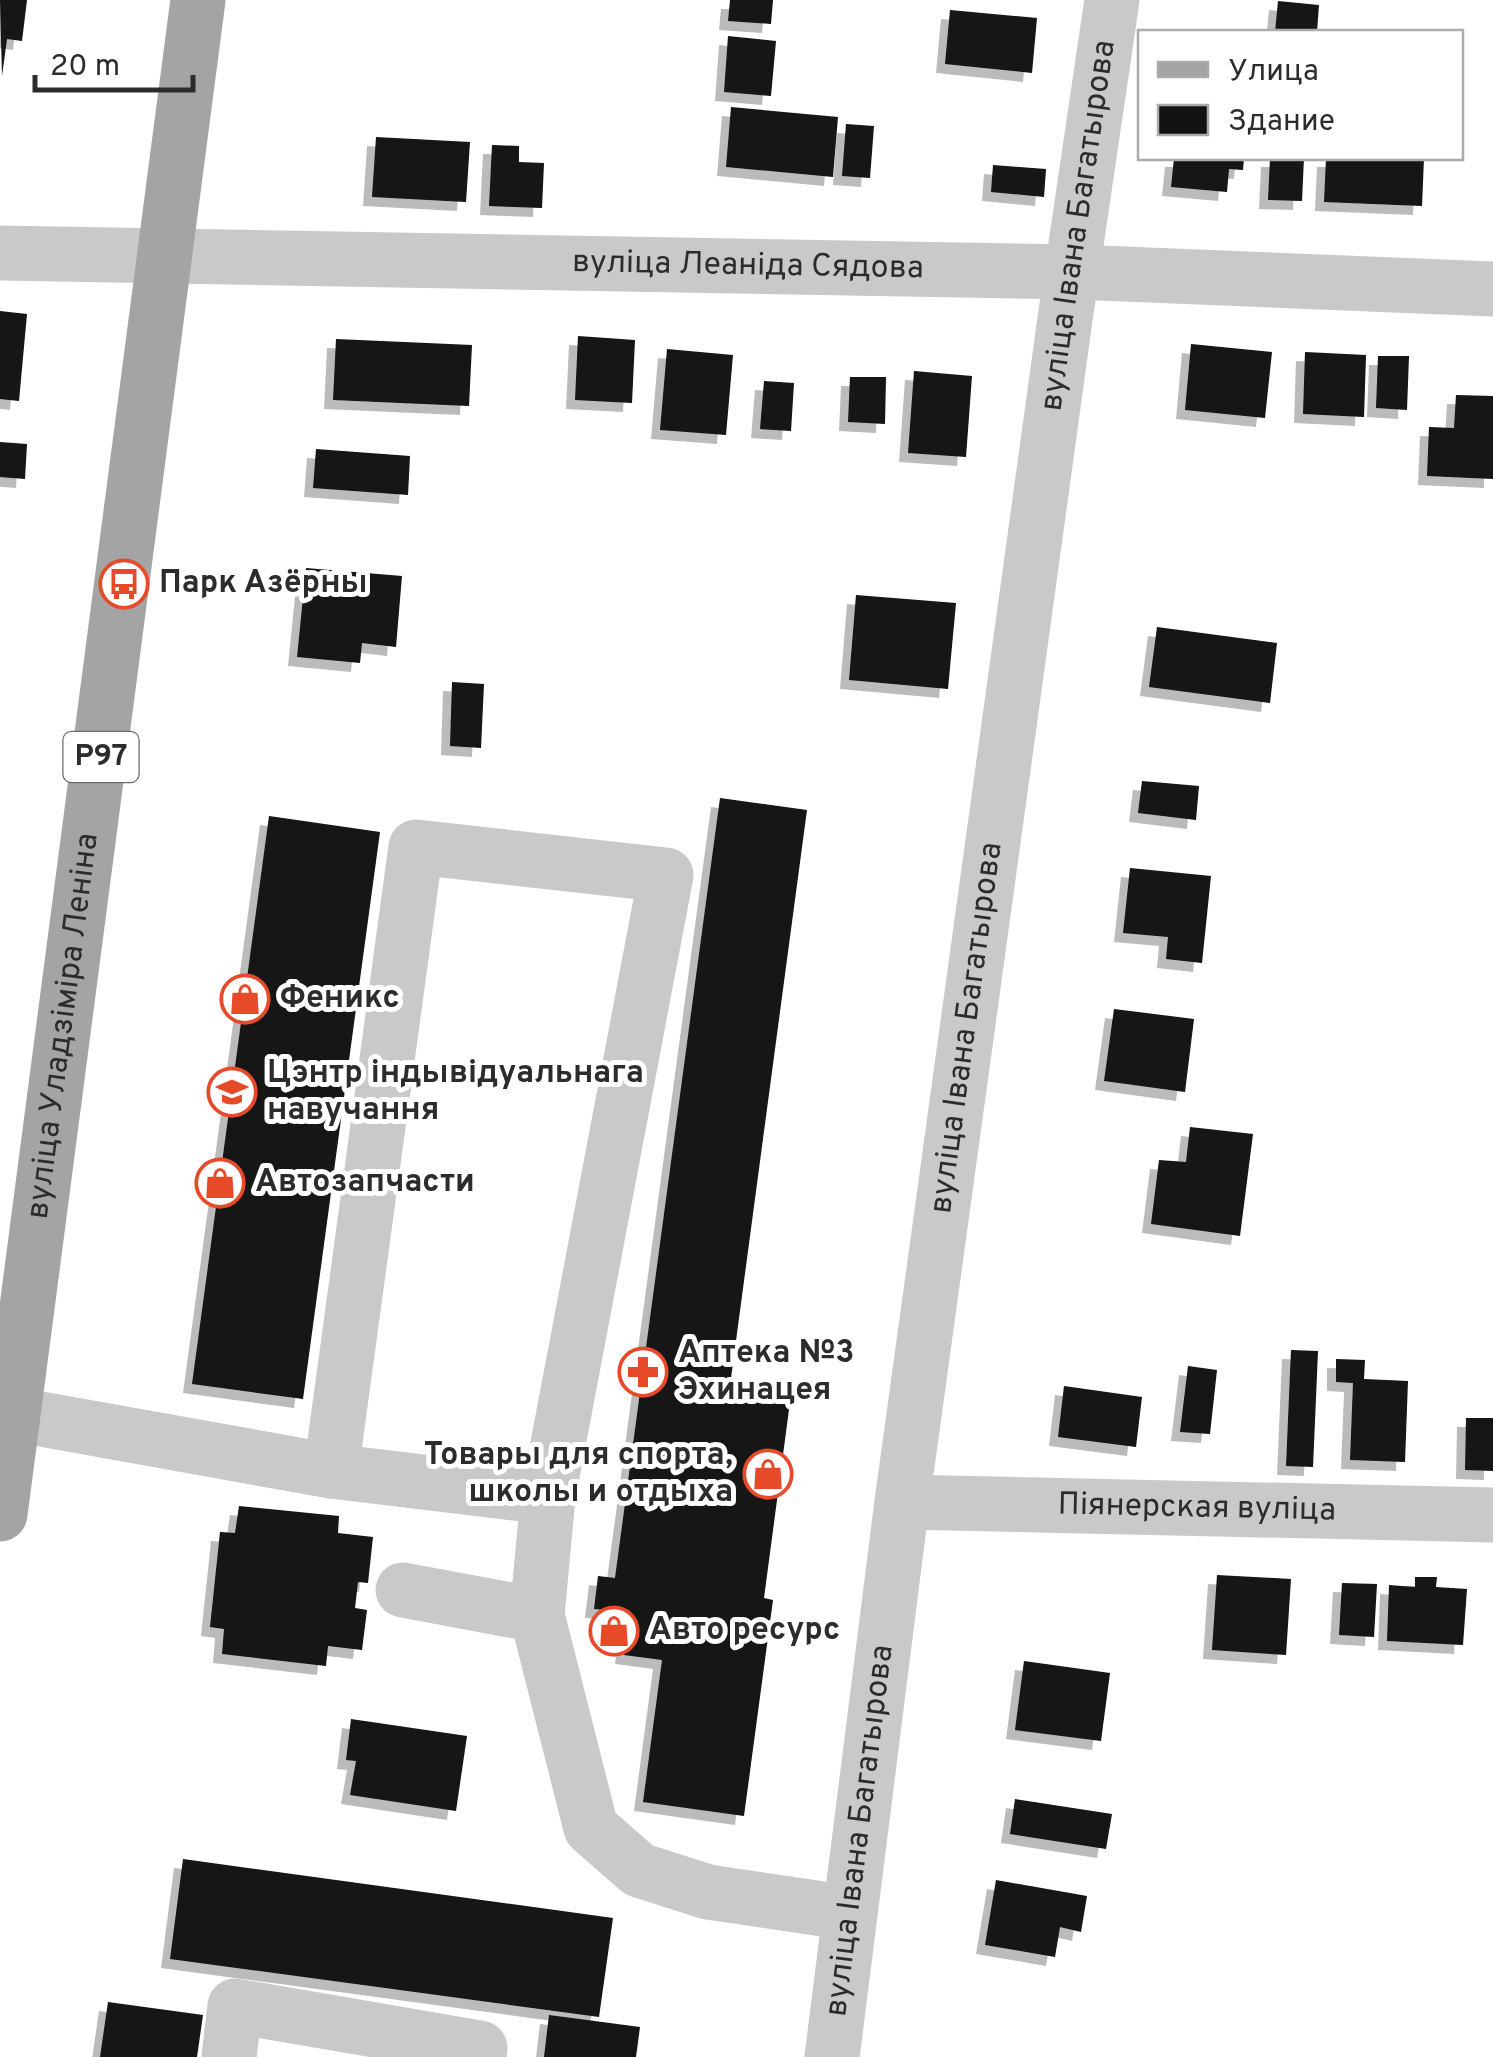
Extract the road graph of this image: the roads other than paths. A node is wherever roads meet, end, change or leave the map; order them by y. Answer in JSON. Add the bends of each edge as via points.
{"nodes":[{"id":1,"x":198,"y":0,"type":"edge"},
{"id":2,"x":1112,"y":0,"type":"edge"},
{"id":3,"x":0,"y":253,"type":"edge"},
{"id":4,"x":162,"y":257,"type":"junction"},
{"id":5,"x":1074,"y":272,"type":"junction"},
{"id":6,"x":1493,"y":289,"type":"edge"},
{"id":7,"x":13,"y":1414,"type":"junction"},
{"id":8,"x":331,"y":1471,"type":"junction"},
{"id":9,"x":548,"y":1497,"type":"junction"},
{"id":10,"x":902,"y":1502,"type":"junction"},
{"id":11,"x":0,"y":1514,"type":"edge"},
{"id":12,"x":1493,"y":1515,"type":"edge"},
{"id":13,"x":404,"y":1590,"type":"dead end"},
{"id":14,"x":537,"y":1615,"type":"junction"},
{"id":15,"x":850,"y":1913,"type":"junction"},
{"id":16,"x":229,"y":2057,"type":"edge"},
{"id":17,"x":479,"y":2057,"type":"edge"},
{"id":18,"x":832,"y":2057,"type":"edge"}],
"edges":[{"from":1,"to":4,"type":"main road","name":"вуліца Уладзіміра Леніна","number":"Р97"},
{"from":2,"to":5,"type":"street","name":"вуліца Івана Багатырова"},
{"from":3,"to":4,"type":"street","name":"вуліца Леаніда Сядова"},
{"from":4,"to":5,"type":"street","name":"вуліца Леаніда Сядова"},
{"from":4,"to":7,"type":"main road","name":"вуліца Уладзіміра Леніна","number":"Р97"},
{"from":5,"to":6,"type":"street","name":"вуліца Леаніда Сядова"},
{"from":5,"to":10,"type":"street","name":"вуліца Івана Багатырова"},
{"from":7,"to":8,"type":"street"},
{"from":7,"to":11,"type":"main road","name":"вуліца Уладзіміра Леніна","number":"Р97"},
{"from":8,"to":9,"type":"street"},
{"from":8,"to":9,"type":"street","via":[[416,846],[666,876]]},
{"from":9,"to":14,"type":"street"},
{"from":10,"to":12,"type":"street","name":"Піянерская вуліца"},
{"from":10,"to":15,"type":"street","name":"вуліца Івана Багатырова"},
{"from":13,"to":14,"type":"street"},
{"from":14,"to":15,"type":"street","via":[[591,1828],[638,1870],[708,1892]]},
{"from":15,"to":18,"type":"street","name":"вуліца Івана Багатырова"},
{"from":16,"to":17,"type":"street","via":[[235,2006],[480,2048]]}]}
